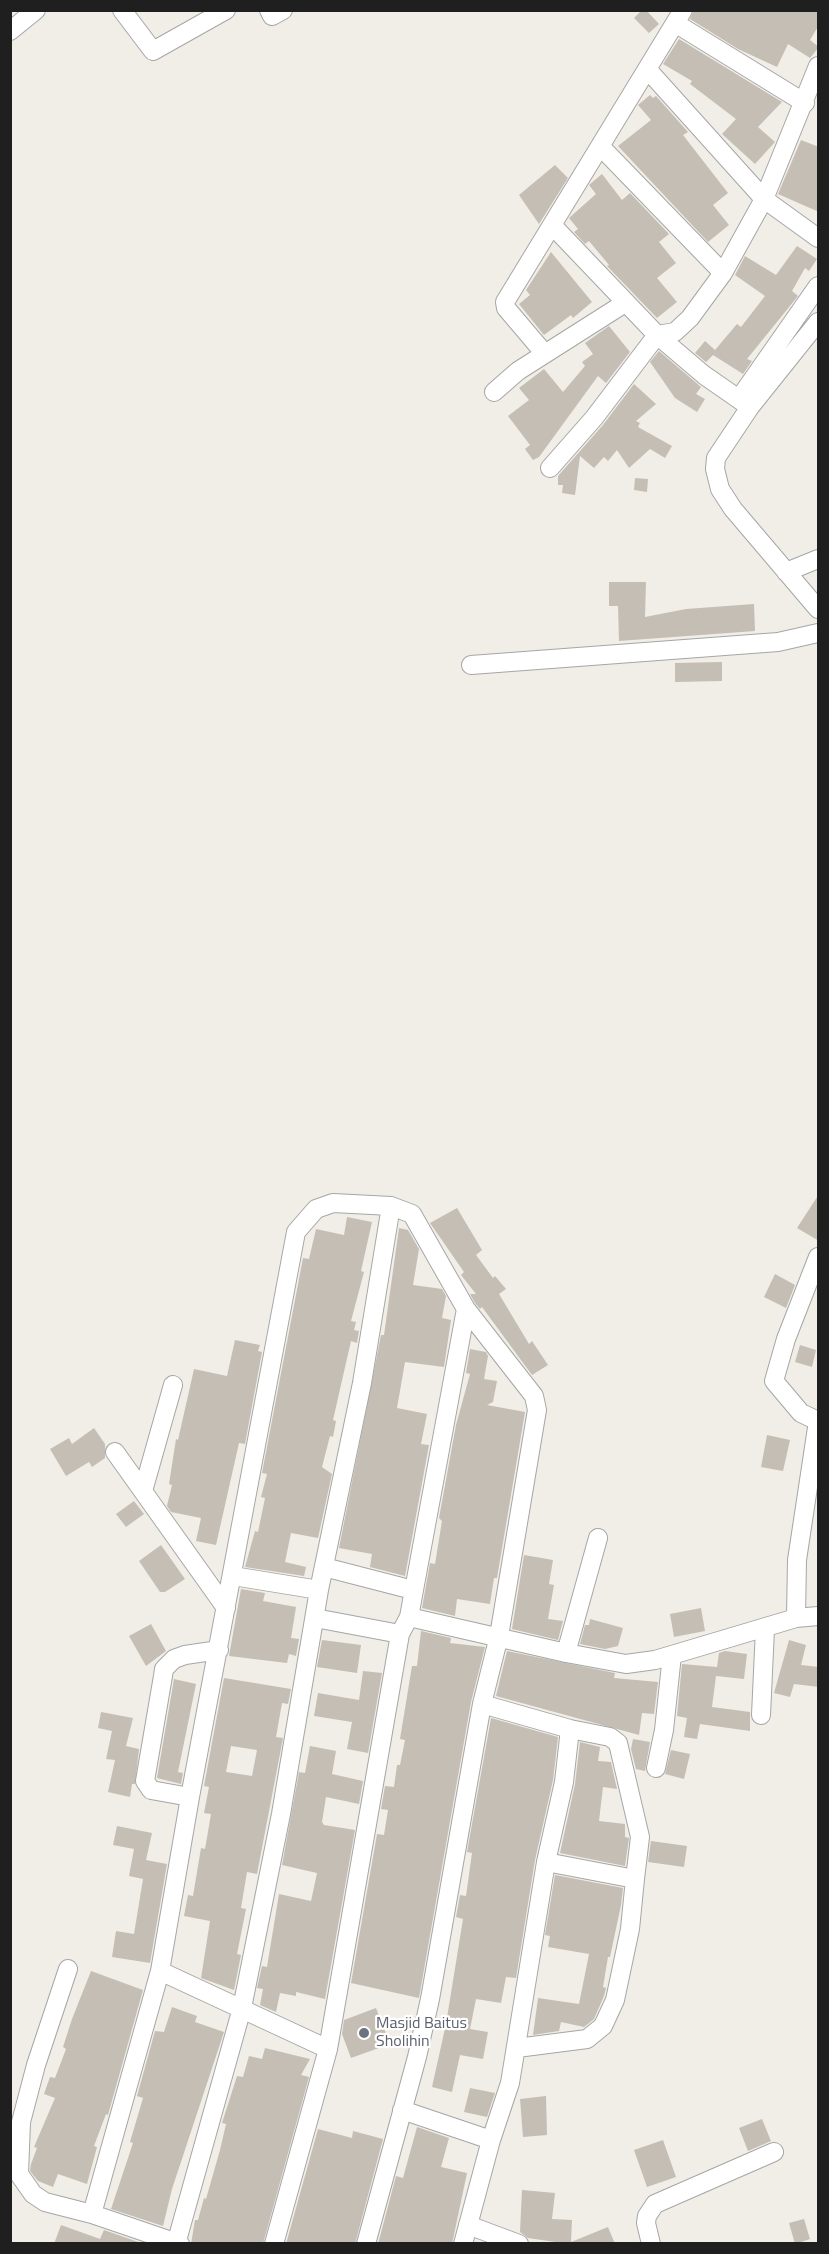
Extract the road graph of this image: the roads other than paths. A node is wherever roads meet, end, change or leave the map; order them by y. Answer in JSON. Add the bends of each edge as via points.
{"nodes":[{"id":1,"x":36,"y":10,"type":"edge"},
{"id":2,"x":122,"y":10,"type":"edge"},
{"id":3,"x":226,"y":10,"type":"edge"},
{"id":4,"x":269,"y":10,"type":"edge"},
{"id":5,"x":283,"y":10,"type":"edge"},
{"id":6,"x":679,"y":16,"type":"edge"},
{"id":7,"x":10,"y":31,"type":"edge"},
{"id":8,"x":819,"y":66,"type":"edge"},
{"id":9,"x":648,"y":70,"type":"junction"},
{"id":10,"x":805,"y":103,"type":"junction"},
{"id":11,"x":601,"y":147,"type":"junction"},
{"id":12,"x":764,"y":199,"type":"junction"},
{"id":13,"x":552,"y":225,"type":"junction"},
{"id":14,"x":819,"y":238,"type":"edge"},
{"id":15,"x":723,"y":273,"type":"junction"},
{"id":16,"x":819,"y":286,"type":"edge"},
{"id":17,"x":625,"y":303,"type":"junction"},
{"id":18,"x":819,"y":322,"type":"edge"},
{"id":19,"x":657,"y":335,"type":"junction"},
{"id":20,"x":801,"y":344,"type":"junction"},
{"id":21,"x":819,"y":351,"type":"edge"},
{"id":22,"x":545,"y":354,"type":"junction"},
{"id":23,"x":494,"y":392,"type":"dead end"},
{"id":24,"x":744,"y":403,"type":"junction"},
{"id":25,"x":550,"y":468,"type":"dead end"},
{"id":26,"x":819,"y":559,"type":"edge"},
{"id":27,"x":786,"y":572,"type":"junction"},
{"id":28,"x":819,"y":609,"type":"edge"},
{"id":29,"x":819,"y":633,"type":"edge"},
{"id":30,"x":471,"y":665,"type":"dead end"},
{"id":31,"x":391,"y":1206,"type":"junction"},
{"id":32,"x":819,"y":1257,"type":"edge"},
{"id":33,"x":466,"y":1309,"type":"junction"},
{"id":34,"x":173,"y":1385,"type":"dead end"},
{"id":35,"x":818,"y":1420,"type":"edge"},
{"id":36,"x":115,"y":1452,"type":"dead end"},
{"id":37,"x":143,"y":1491,"type":"junction"},
{"id":38,"x":598,"y":1538,"type":"dead end"},
{"id":39,"x":324,"y":1567,"type":"junction"},
{"id":40,"x":233,"y":1576,"type":"junction"},
{"id":41,"x":320,"y":1590,"type":"junction"},
{"id":42,"x":413,"y":1590,"type":"junction"},
{"id":43,"x":226,"y":1608,"type":"junction"},
{"id":44,"x":819,"y":1616,"type":"edge"},
{"id":45,"x":410,"y":1617,"type":"junction"},
{"id":46,"x":315,"y":1618,"type":"junction"},
{"id":47,"x":796,"y":1618,"type":"junction"},
{"id":48,"x":765,"y":1629,"type":"junction"},
{"id":49,"x":400,"y":1634,"type":"junction"},
{"id":50,"x":499,"y":1636,"type":"junction"},
{"id":51,"x":219,"y":1650,"type":"junction"},
{"id":52,"x":566,"y":1653,"type":"junction"},
{"id":53,"x":672,"y":1655,"type":"junction"},
{"id":54,"x":482,"y":1704,"type":"junction"},
{"id":55,"x":761,"y":1715,"type":"dead end"},
{"id":56,"x":570,"y":1729,"type":"junction"},
{"id":57,"x":656,"y":1768,"type":"dead end"},
{"id":58,"x":190,"y":1797,"type":"junction"},
{"id":59,"x":546,"y":1862,"type":"junction"},
{"id":60,"x":635,"y":1880,"type":"junction"},
{"id":61,"x":68,"y":1969,"type":"dead end"},
{"id":62,"x":160,"y":1971,"type":"junction"},
{"id":63,"x":242,"y":2008,"type":"junction"},
{"id":64,"x":517,"y":2048,"type":"junction"},
{"id":65,"x":328,"y":2049,"type":"junction"},
{"id":66,"x":402,"y":2110,"type":"junction"},
{"id":67,"x":491,"y":2140,"type":"junction"},
{"id":68,"x":774,"y":2152,"type":"dead end"},
{"id":69,"x":92,"y":2214,"type":"junction"},
{"id":70,"x":468,"y":2225,"type":"junction"},
{"id":71,"x":178,"y":2243,"type":"edge"},
{"id":72,"x":274,"y":2244,"type":"edge"},
{"id":73,"x":366,"y":2244,"type":"edge"},
{"id":74,"x":463,"y":2244,"type":"edge"},
{"id":75,"x":519,"y":2244,"type":"edge"},
{"id":76,"x":651,"y":2244,"type":"edge"}],
"edges":[{"from":1,"to":7,"type":"street"},
{"from":2,"to":3,"type":"street","via":[[153,51]]},
{"from":4,"to":5,"type":"street","via":[[272,16]]},
{"from":6,"to":9,"type":"street"},
{"from":6,"to":10,"type":"street"},
{"from":8,"to":10,"type":"street"},
{"from":9,"to":11,"type":"street"},
{"from":9,"to":12,"type":"street"},
{"from":10,"to":12,"type":"street"},
{"from":11,"to":13,"type":"street"},
{"from":11,"to":15,"type":"street"},
{"from":12,"to":14,"type":"street"},
{"from":12,"to":15,"type":"street"},
{"from":13,"to":17,"type":"street"},
{"from":13,"to":22,"type":"street","via":[[505,302]]},
{"from":15,"to":19,"type":"street","via":[[675,332]]},
{"from":16,"to":24,"type":"street"},
{"from":17,"to":19,"type":"street"},
{"from":17,"to":22,"type":"street"},
{"from":18,"to":20,"type":"street"},
{"from":19,"to":24,"type":"street"},
{"from":19,"to":25,"type":"street"},
{"from":20,"to":21,"type":"street"},
{"from":20,"to":24,"type":"street"},
{"from":22,"to":23,"type":"street"},
{"from":24,"to":27,"type":"street","via":[[716,458],[715,469],[720,489],[733,509]]},
{"from":26,"to":27,"type":"street"},
{"from":27,"to":28,"type":"street"},
{"from":29,"to":30,"type":"street","via":[[778,642]]},
{"from":31,"to":33,"type":"street","via":[[412,1215]]},
{"from":31,"to":39,"type":"street","via":[[362,1383]]},
{"from":31,"to":40,"type":"street","via":[[333,1203],[316,1209],[296,1232]]},
{"from":32,"to":35,"type":"street","via":[[786,1339],[774,1381],[801,1413]]},
{"from":33,"to":42,"type":"street"},
{"from":33,"to":50,"type":"street","via":[[534,1396],[537,1410]]},
{"from":34,"to":37,"type":"street"},
{"from":35,"to":47,"type":"street","via":[[797,1560]]},
{"from":36,"to":37,"type":"street"},
{"from":37,"to":43,"type":"street"},
{"from":38,"to":52,"type":"street"},
{"from":39,"to":41,"type":"street"},
{"from":39,"to":42,"type":"street"},
{"from":40,"to":41,"type":"street"},
{"from":40,"to":43,"type":"street"},
{"from":41,"to":46,"type":"street"},
{"from":42,"to":45,"type":"street"},
{"from":43,"to":51,"type":"street"},
{"from":44,"to":47,"type":"street"},
{"from":45,"to":49,"type":"street"},
{"from":45,"to":50,"type":"street"},
{"from":46,"to":49,"type":"street"},
{"from":46,"to":63,"type":"street"},
{"from":47,"to":48,"type":"street"},
{"from":48,"to":53,"type":"street"},
{"from":48,"to":55,"type":"street"},
{"from":49,"to":65,"type":"street"},
{"from":50,"to":52,"type":"street"},
{"from":50,"to":54,"type":"street"},
{"from":51,"to":58,"type":"street"},
{"from":51,"to":58,"type":"street","via":[[185,1655],[164,1669],[145,1781],[151,1790]]},
{"from":52,"to":53,"type":"street","via":[[626,1664]]},
{"from":53,"to":57,"type":"street"},
{"from":54,"to":56,"type":"street"},
{"from":54,"to":66,"type":"street","via":[[430,1999]]},
{"from":56,"to":59,"type":"street","via":[[564,1782]]},
{"from":56,"to":60,"type":"street","via":[[610,1737],[618,1743],[640,1837]]},
{"from":58,"to":62,"type":"street"},
{"from":59,"to":60,"type":"street"},
{"from":59,"to":64,"type":"street"},
{"from":60,"to":64,"type":"street","via":[[630,1929],[615,2000],[603,2026],[577,2042]]},
{"from":61,"to":69,"type":"street","via":[[24,2111],[18,2167],[26,2185],[39,2198],[65,2209]]},
{"from":62,"to":63,"type":"street"},
{"from":62,"to":69,"type":"street"},
{"from":63,"to":65,"type":"street"},
{"from":63,"to":71,"type":"street"},
{"from":64,"to":67,"type":"street","via":[[506,2098]]},
{"from":65,"to":72,"type":"street"},
{"from":66,"to":67,"type":"street"},
{"from":66,"to":73,"type":"street"},
{"from":67,"to":70,"type":"street"},
{"from":68,"to":76,"type":"street","via":[[655,2204],[646,2223]]},
{"from":69,"to":71,"type":"street"},
{"from":70,"to":74,"type":"street"},
{"from":70,"to":75,"type":"street"}]}
